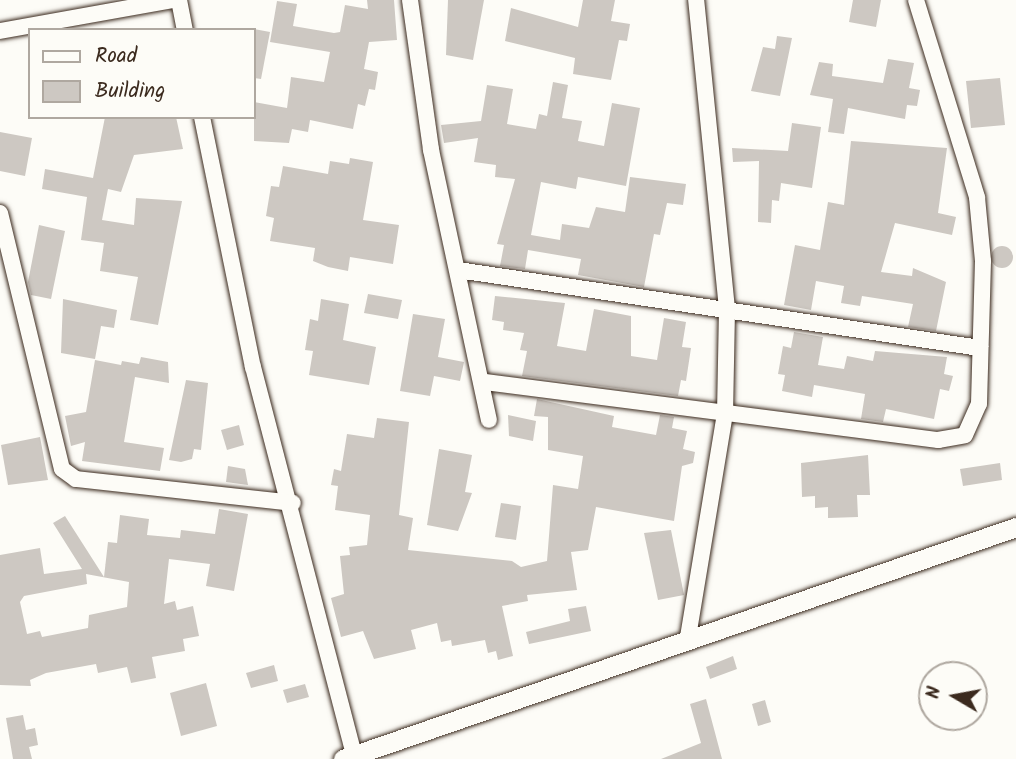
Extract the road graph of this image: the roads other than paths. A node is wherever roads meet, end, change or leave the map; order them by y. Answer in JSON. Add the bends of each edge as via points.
{"nodes":[{"id":1,"x":172,"y":0,"type":"edge"},
{"id":2,"x":179,"y":0,"type":"edge"},
{"id":3,"x":410,"y":0,"type":"edge"},
{"id":4,"x":696,"y":0,"type":"edge"},
{"id":5,"x":916,"y":0,"type":"edge"},
{"id":6,"x":185,"y":28,"type":"edge"},
{"id":7,"x":0,"y":31,"type":"edge"},
{"id":8,"x":202,"y":119,"type":"edge"},
{"id":9,"x":0,"y":213,"type":"edge"},
{"id":10,"x":458,"y":271,"type":"junction"},
{"id":11,"x":727,"y":309,"type":"junction"},
{"id":12,"x":980,"y":348,"type":"junction"},
{"id":13,"x":485,"y":382,"type":"junction"},
{"id":14,"x":725,"y":414,"type":"junction"},
{"id":15,"x":489,"y":420,"type":"dead end"},
{"id":16,"x":293,"y":503,"type":"junction"},
{"id":17,"x":1016,"y":527,"type":"edge"},
{"id":18,"x":688,"y":637,"type":"junction"},
{"id":19,"x":349,"y":757,"type":"edge"}],
"edges":[{"from":1,"to":7,"type":"street"},
{"from":2,"to":6,"type":"street"},
{"from":3,"to":10,"type":"street","via":[[431,150]]},
{"from":4,"to":11,"type":"street"},
{"from":5,"to":12,"type":"street","via":[[977,197],[983,261]]},
{"from":8,"to":16,"type":"street","via":[[253,367]]},
{"from":9,"to":16,"type":"street","via":[[62,470],[76,479]]},
{"from":10,"to":11,"type":"street"},
{"from":10,"to":13,"type":"street"},
{"from":11,"to":12,"type":"street"},
{"from":11,"to":14,"type":"street"},
{"from":12,"to":14,"type":"street","via":[[979,404],[965,435],[938,440]]},
{"from":13,"to":14,"type":"street"},
{"from":13,"to":15,"type":"street"},
{"from":14,"to":18,"type":"street"},
{"from":16,"to":19,"type":"street"},
{"from":17,"to":18,"type":"street"},
{"from":18,"to":19,"type":"street"}]}
